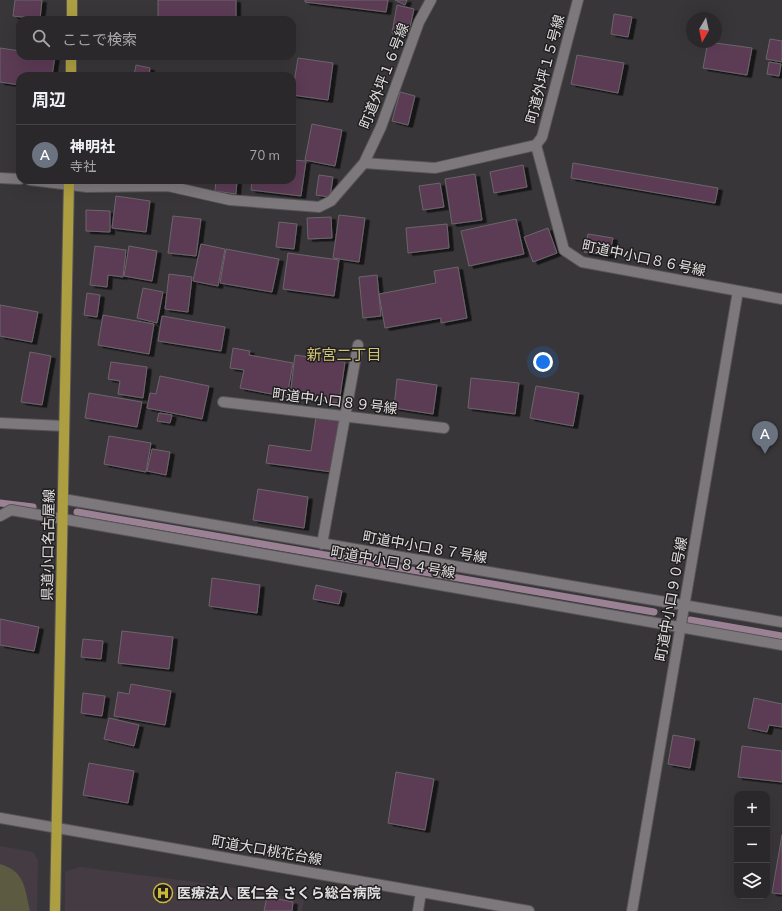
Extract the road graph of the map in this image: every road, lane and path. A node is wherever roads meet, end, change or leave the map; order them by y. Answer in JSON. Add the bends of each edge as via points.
{"nodes":[{"id":1,"x":72,"y":0,"type":"edge"},
{"id":2,"x":431,"y":0,"type":"edge"},
{"id":3,"x":578,"y":0,"type":"edge"},
{"id":4,"x":72,"y":16,"type":"edge"},
{"id":5,"x":71,"y":60,"type":"edge"},
{"id":6,"x":71,"y":72,"type":"edge"},
{"id":7,"x":536,"y":144,"type":"junction"},
{"id":8,"x":364,"y":163,"type":"junction"},
{"id":9,"x":0,"y":178,"type":"edge"},
{"id":10,"x":16,"y":179,"type":"edge"},
{"id":11,"x":69,"y":184,"type":"edge"},
{"id":12,"x":76,"y":184,"type":"edge"},
{"id":13,"x":738,"y":291,"type":"junction"},
{"id":14,"x":782,"y":299,"type":"edge"},
{"id":15,"x":358,"y":345,"type":"dead end"},
{"id":16,"x":223,"y":402,"type":"dead end"},
{"id":17,"x":345,"y":416,"type":"junction"},
{"id":18,"x":0,"y":423,"type":"edge"},
{"id":19,"x":64,"y":426,"type":"junction"},
{"id":20,"x":444,"y":428,"type":"dead end"},
{"id":21,"x":63,"y":500,"type":"junction"},
{"id":22,"x":0,"y":516,"type":"edge"},
{"id":23,"x":63,"y":519,"type":"junction"},
{"id":24,"x":322,"y":544,"type":"junction"},
{"id":25,"x":684,"y":605,"type":"junction"},
{"id":26,"x":782,"y":622,"type":"edge"},
{"id":27,"x":681,"y":627,"type":"junction"},
{"id":28,"x":782,"y":645,"type":"edge"},
{"id":29,"x":0,"y":818,"type":"edge"},
{"id":30,"x":57,"y":828,"type":"junction"},
{"id":31,"x":422,"y":892,"type":"junction"},
{"id":32,"x":55,"y":911,"type":"edge"},
{"id":33,"x":418,"y":911,"type":"edge"},
{"id":34,"x":529,"y":911,"type":"edge"},
{"id":35,"x":632,"y":911,"type":"edge"}],
"edges":[{"from":1,"to":4,"type":"main road"},
{"from":2,"to":8,"type":"street","name":"町道外坪１６号線","via":[[420,22],[381,127]]},
{"from":3,"to":7,"type":"street","name":"町道外坪１５号線","via":[[542,136]]},
{"from":5,"to":6,"type":"main road"},
{"from":7,"to":8,"type":"street","via":[[435,168]]},
{"from":7,"to":13,"type":"street","name":"町道中小口８６号線","via":[[564,250],[572,257],[582,262]]},
{"from":8,"to":12,"type":"street","via":[[331,201],[319,207],[230,200],[168,186],[86,187]]},
{"from":9,"to":10,"type":"street"},
{"from":11,"to":19,"type":"main road","name":"県道小口名古屋線"},
{"from":13,"to":14,"type":"street","name":"町道中小口８６号線"},
{"from":13,"to":25,"type":"street","name":"町道中小口９０号線"},
{"from":15,"to":17,"type":"street"},
{"from":16,"to":17,"type":"street","name":"町道中小口８９号線"},
{"from":17,"to":20,"type":"street","name":"町道中小口８９号線"},
{"from":17,"to":24,"type":"street"},
{"from":18,"to":19,"type":"street"},
{"from":19,"to":21,"type":"main road","name":"県道小口名古屋線"},
{"from":21,"to":23,"type":"main road","name":"県道小口名古屋線"},
{"from":21,"to":24,"type":"street","name":"町道中小口８７号線"},
{"from":22,"to":23,"type":"street","name":"町道中小口８４号線","via":[[11,510]]},
{"from":23,"to":27,"type":"street","name":"町道中小口８４号線"},
{"from":23,"to":30,"type":"main road","name":"県道小口名古屋線"},
{"from":24,"to":25,"type":"street","name":"町道中小口８７号線"},
{"from":25,"to":26,"type":"street","name":"町道中小口８７号線"},
{"from":25,"to":27,"type":"street","name":"町道中小口９０号線"},
{"from":27,"to":28,"type":"street","name":"町道中小口８４号線"},
{"from":27,"to":35,"type":"street","name":"町道中小口９０号線"},
{"from":29,"to":30,"type":"street","name":"町道大口桃花台線"},
{"from":30,"to":31,"type":"street","name":"町道大口桃花台線"},
{"from":30,"to":32,"type":"main road","name":"県道小口名古屋線"},
{"from":31,"to":33,"type":"street"},
{"from":31,"to":34,"type":"street","name":"町道大口桃花台線"}]}
